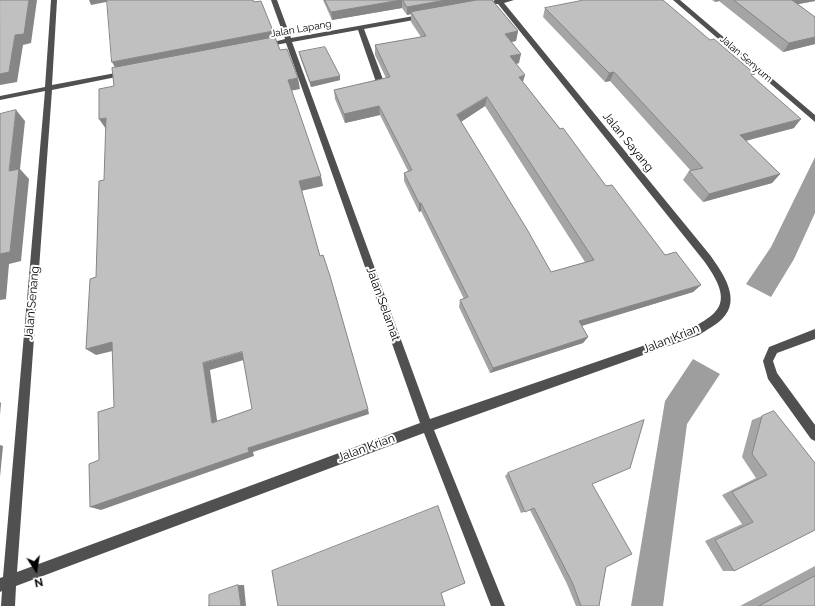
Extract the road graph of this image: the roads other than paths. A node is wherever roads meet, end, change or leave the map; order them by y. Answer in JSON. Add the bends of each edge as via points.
{"nodes":[{"id":1,"x":54,"y":0,"type":"edge"},
{"id":2,"x":274,"y":0,"type":"edge"},
{"id":3,"x":511,"y":0,"type":"edge"},
{"id":4,"x":676,"y":0,"type":"edge"},
{"id":5,"x":499,"y":1,"type":"edge"},
{"id":6,"x":484,"y":5,"type":"edge"},
{"id":7,"x":430,"y":15,"type":"edge"},
{"id":8,"x":360,"y":28,"type":"junction"},
{"id":9,"x":289,"y":41,"type":"junction"},
{"id":10,"x":259,"y":47,"type":"edge"},
{"id":11,"x":136,"y":71,"type":"edge"},
{"id":12,"x":380,"y":82,"type":"edge"},
{"id":13,"x":47,"y":88,"type":"junction"},
{"id":14,"x":0,"y":98,"type":"edge"},
{"id":15,"x":815,"y":119,"type":"edge"},
{"id":16,"x":725,"y":305,"type":"joint"},
{"id":17,"x":815,"y":334,"type":"edge"},
{"id":18,"x":428,"y":426,"type":"junction"},
{"id":19,"x":815,"y":436,"type":"edge"},
{"id":20,"x":5,"y":583,"type":"edge"},
{"id":21,"x":8,"y":606,"type":"edge"},
{"id":22,"x":498,"y":606,"type":"edge"}],
"edges":[{"from":1,"to":13,"type":"street","name":"Jalan Senang"},
{"from":2,"to":9,"type":"street","name":"Jalan Selamat"},
{"from":3,"to":5,"type":"street"},
{"from":4,"to":15,"type":"street","name":"Jalan Senyum"},
{"from":5,"to":6,"type":"street"},
{"from":5,"to":16,"type":"street","name":"Jalan Sayang","via":[[719,274],[726,290]]},
{"from":7,"to":8,"type":"street","name":"Jalan Lapang"},
{"from":8,"to":9,"type":"street","name":"Jalan Lapang"},
{"from":8,"to":12,"type":"street"},
{"from":9,"to":10,"type":"street","name":"Jalan Lapang"},
{"from":9,"to":18,"type":"street","name":"Jalan Selamat"},
{"from":11,"to":13,"type":"street"},
{"from":13,"to":14,"type":"street"},
{"from":13,"to":20,"type":"street","name":"Jalan Senang","via":[[45,140]]},
{"from":16,"to":18,"type":"street","name":"Jalan Krian","via":[[722,312],[695,332]]},
{"from":17,"to":19,"type":"street","via":[[773,350],[768,361],[772,374]]},
{"from":18,"to":20,"type":"street","name":"Jalan Krian"},
{"from":18,"to":22,"type":"street","name":"Jalan Selamat"},
{"from":20,"to":21,"type":"street","name":"Jalan Senang"}]}
